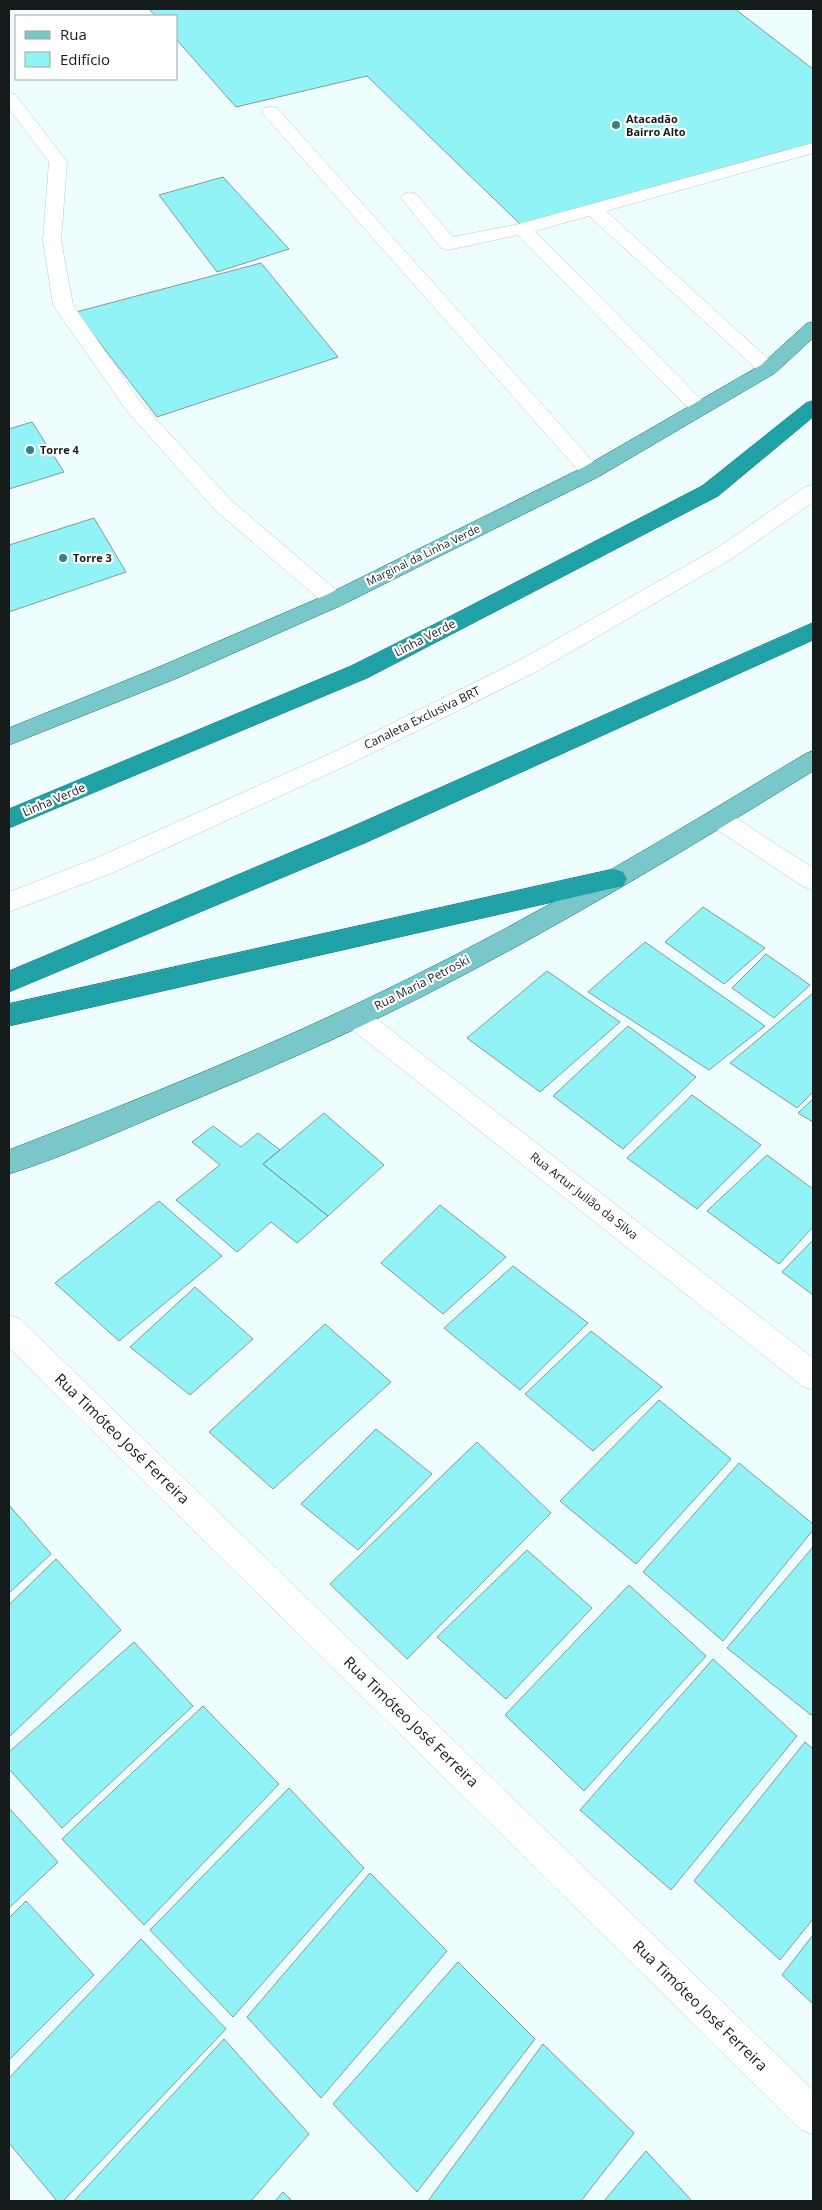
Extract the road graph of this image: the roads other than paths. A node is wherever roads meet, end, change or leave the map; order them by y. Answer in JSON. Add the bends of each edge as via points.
{"nodes":[{"id":1,"x":9,"y":98,"type":"edge"},
{"id":2,"x":270,"y":112,"type":"dead end"},
{"id":3,"x":813,"y":148,"type":"edge"},
{"id":4,"x":410,"y":198,"type":"dead end"},
{"id":5,"x":592,"y":209,"type":"junction"},
{"id":6,"x":522,"y":229,"type":"junction"},
{"id":7,"x":813,"y":328,"type":"edge"},
{"id":8,"x":768,"y":369,"type":"junction"},
{"id":9,"x":813,"y":407,"type":"edge"},
{"id":10,"x":699,"y":408,"type":"junction"},
{"id":11,"x":591,"y":472,"type":"junction"},
{"id":12,"x":813,"y":492,"type":"edge"},
{"id":13,"x":334,"y":600,"type":"junction"},
{"id":14,"x":813,"y":631,"type":"edge"},
{"id":15,"x":9,"y":737,"type":"edge"},
{"id":16,"x":813,"y":760,"type":"edge"},
{"id":17,"x":9,"y":819,"type":"edge"},
{"id":18,"x":719,"y":819,"type":"junction"},
{"id":19,"x":614,"y":879,"type":"junction"},
{"id":20,"x":813,"y":880,"type":"edge"},
{"id":21,"x":9,"y":902,"type":"edge"},
{"id":22,"x":9,"y":982,"type":"edge"},
{"id":23,"x":9,"y":1015,"type":"edge"},
{"id":24,"x":355,"y":1017,"type":"junction"},
{"id":25,"x":9,"y":1162,"type":"edge"},
{"id":26,"x":9,"y":1328,"type":"edge"},
{"id":27,"x":813,"y":1376,"type":"edge"},
{"id":28,"x":813,"y":2116,"type":"edge"}],
"edges":[{"from":1,"to":13,"type":"street","via":[[58,162],[52,240],[63,305],[134,408],[210,491]]},
{"from":2,"to":11,"type":"street"},
{"from":3,"to":5,"type":"street"},
{"from":4,"to":6,"type":"street","via":[[448,244]]},
{"from":5,"to":6,"type":"street"},
{"from":5,"to":8,"type":"street"},
{"from":6,"to":10,"type":"street"},
{"from":7,"to":8,"type":"main road","name":"Marginal da Linha Verde"},
{"from":8,"to":10,"type":"main road","name":"Marginal da Linha Verde"},
{"from":9,"to":17,"type":"highway","name":"Linha Verde","via":[[710,491],[447,627],[359,672]]},
{"from":10,"to":11,"type":"main road","name":"Marginal da Linha Verde"},
{"from":11,"to":13,"type":"main road","name":"Marginal da Linha Verde"},
{"from":12,"to":21,"type":"street","name":"Canaleta Exclusiva BRT","via":[[725,553],[528,666],[335,761],[103,866]]},
{"from":13,"to":15,"type":"main road","name":"Marginal da Linha Verde"},
{"from":14,"to":22,"type":"highway","via":[[358,836]]},
{"from":16,"to":18,"type":"main road","name":"Rua Maria Petroski"},
{"from":18,"to":19,"type":"main road","name":"Rua Maria Petroski"},
{"from":18,"to":20,"type":"street"},
{"from":19,"to":23,"type":"highway"},
{"from":19,"to":24,"type":"main road","name":"Rua Maria Petroski"},
{"from":24,"to":25,"type":"main road","name":"Rua Maria Petroski"},
{"from":24,"to":27,"type":"street","name":"Rua Artur Julião da Silva"},
{"from":26,"to":28,"type":"street","name":"Rua Timóteo José Ferreira"}]}
